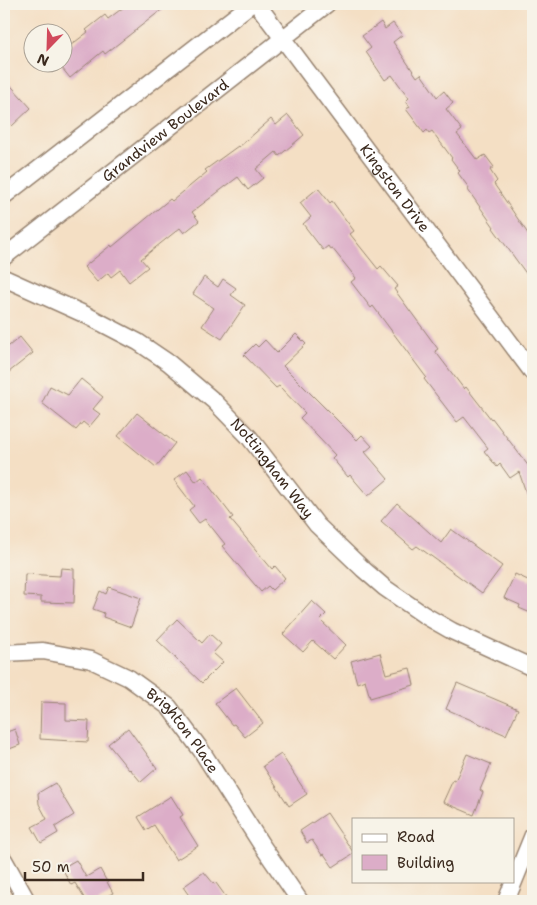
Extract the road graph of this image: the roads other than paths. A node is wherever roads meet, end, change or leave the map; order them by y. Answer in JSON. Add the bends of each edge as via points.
{"nodes":[{"id":1,"x":251,"y":4,"type":"edge"},
{"id":2,"x":258,"y":4,"type":"edge"},
{"id":3,"x":327,"y":4,"type":"edge"},
{"id":4,"x":284,"y":37,"type":"junction"},
{"id":5,"x":4,"y":196,"type":"edge"},
{"id":6,"x":4,"y":257,"type":"edge"},
{"id":7,"x":4,"y":278,"type":"edge"},
{"id":8,"x":533,"y":373,"type":"edge"},
{"id":9,"x":4,"y":653,"type":"edge"},
{"id":10,"x":533,"y":668,"type":"edge"},
{"id":11,"x":533,"y":835,"type":"edge"},
{"id":12,"x":4,"y":860,"type":"edge"},
{"id":13,"x":514,"y":881,"type":"edge"},
{"id":14,"x":514,"y":882,"type":"edge"},
{"id":15,"x":27,"y":901,"type":"edge"},
{"id":16,"x":300,"y":901,"type":"edge"},
{"id":17,"x":506,"y":901,"type":"edge"}],
"edges":[{"from":1,"to":5,"type":"street"},
{"from":2,"to":4,"type":"street","name":"Kingston Drive"},
{"from":3,"to":4,"type":"street","name":"Grandview Boulevard"},
{"from":4,"to":6,"type":"street","name":"Grandview Boulevard"},
{"from":4,"to":8,"type":"street","name":"Kingston Drive"},
{"from":7,"to":10,"type":"street","name":"Nottingham Way","via":[[138,342],[169,363],[214,401],[249,437],[316,525],[363,570],[424,615]]},
{"from":9,"to":16,"type":"street","name":"Brighton Place","via":[[43,651],[91,660],[129,678],[169,708],[201,750]]},
{"from":11,"to":13,"type":"street"},
{"from":12,"to":15,"type":"street"},
{"from":14,"to":17,"type":"street"}]}
